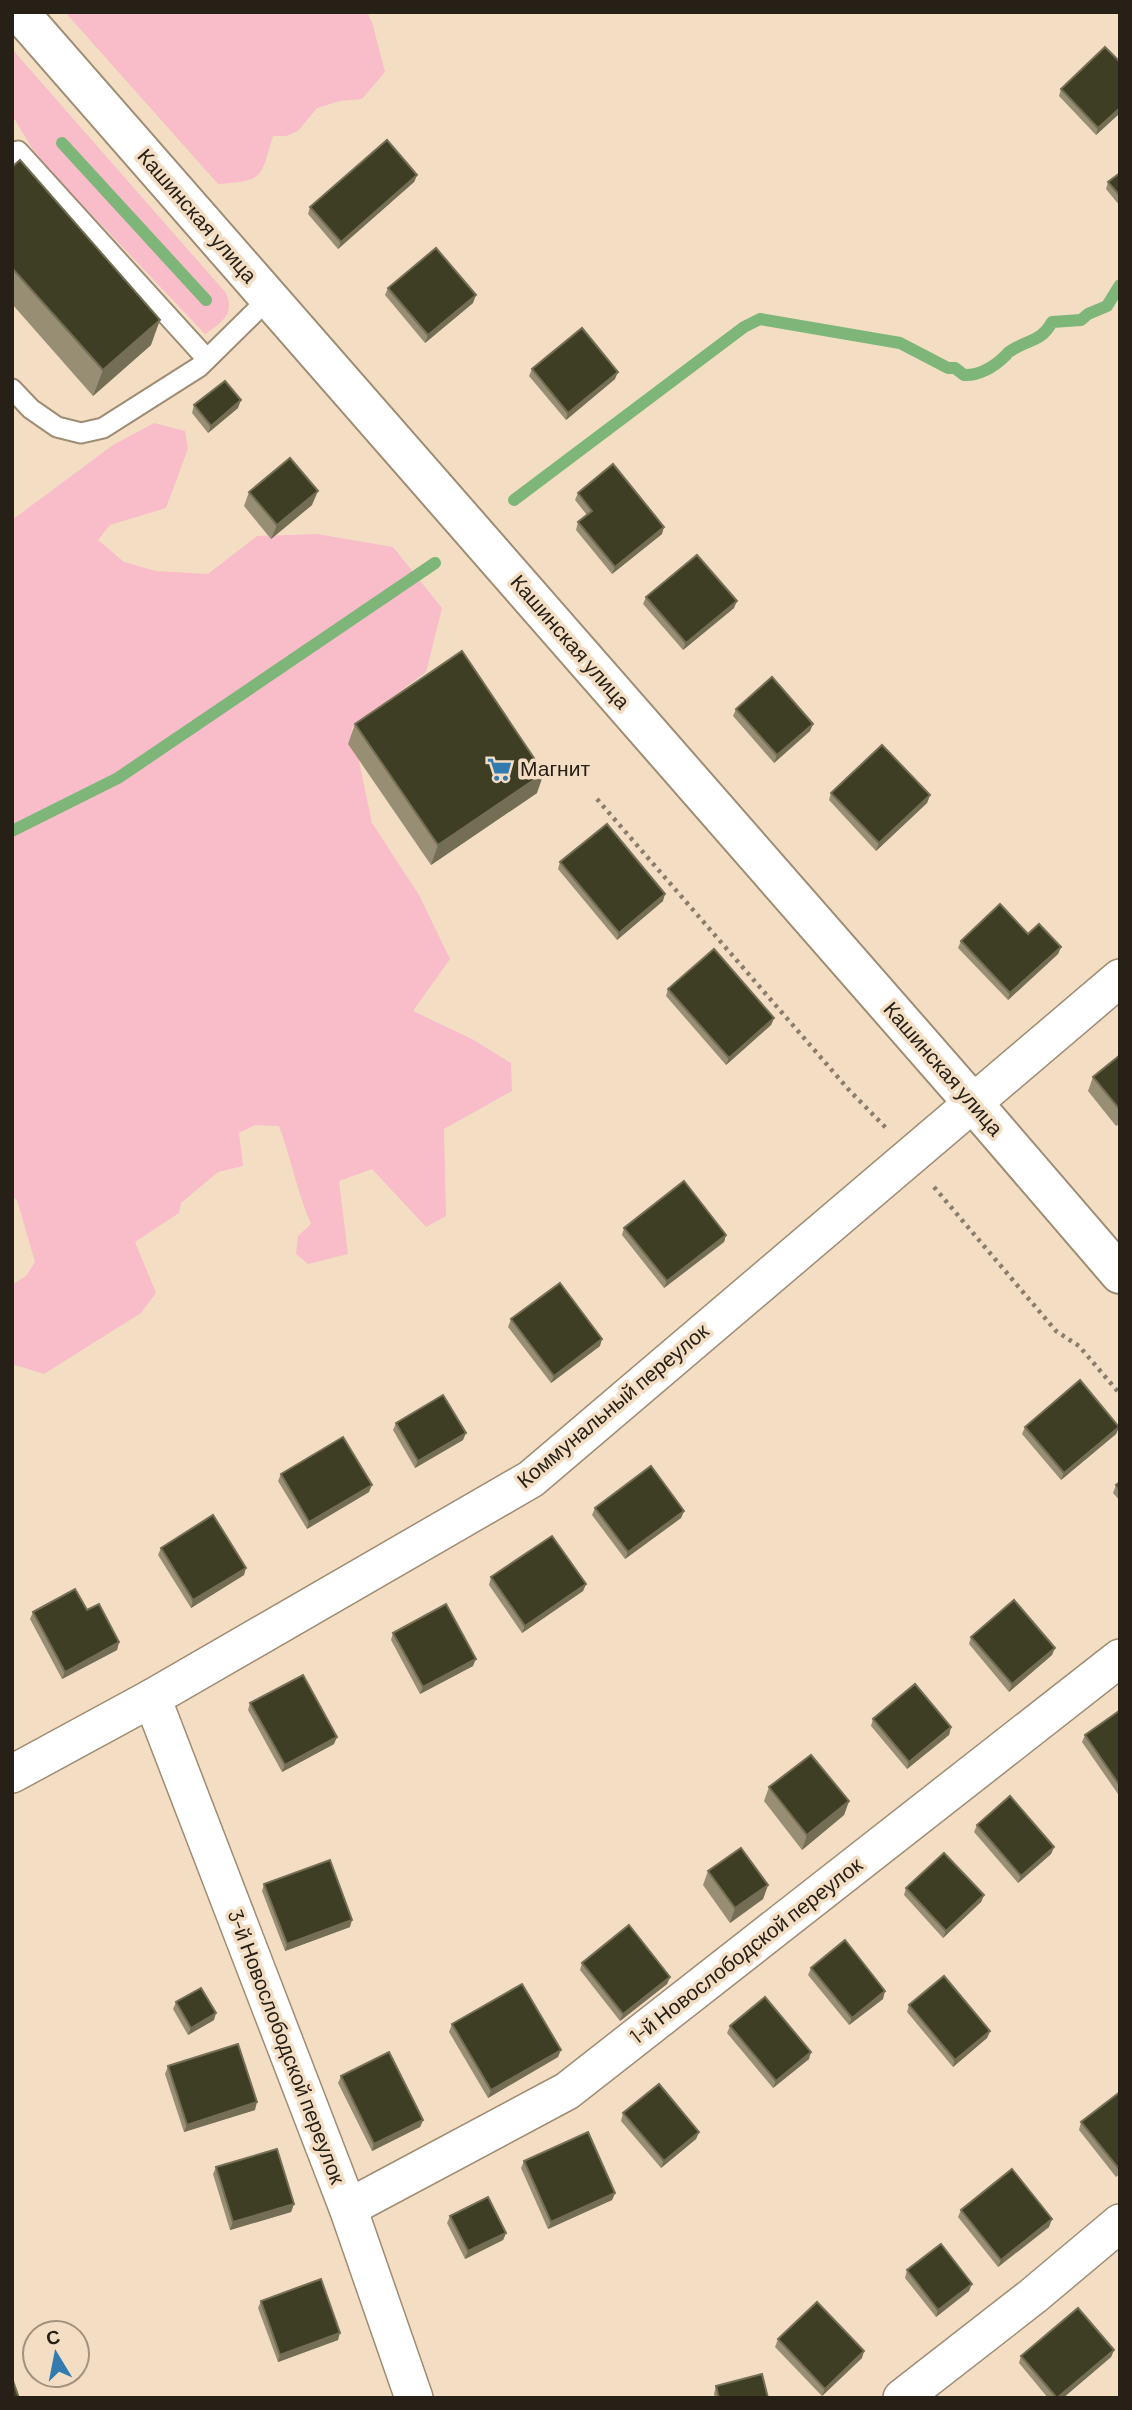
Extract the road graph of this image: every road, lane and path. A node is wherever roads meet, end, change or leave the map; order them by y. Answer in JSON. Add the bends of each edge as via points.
{"nodes":[{"id":1,"x":19,"y":12,"type":"edge"},
{"id":2,"x":12,"y":155,"type":"edge"},
{"id":3,"x":269,"y":298,"type":"junction"},
{"id":4,"x":207,"y":359,"type":"junction"},
{"id":5,"x":12,"y":388,"type":"edge"},
{"id":6,"x":597,"y":799,"type":"dead end"},
{"id":7,"x":1120,"y":978,"type":"edge"},
{"id":8,"x":972,"y":1102,"type":"junction"},
{"id":9,"x":911,"y":1154,"type":"junction"},
{"id":10,"x":1120,"y":1274,"type":"edge"},
{"id":11,"x":1120,"y":1394,"type":"edge"},
{"id":12,"x":1120,"y":1658,"type":"edge"},
{"id":13,"x":152,"y":1698,"type":"junction"},
{"id":14,"x":12,"y":1774,"type":"edge"},
{"id":15,"x":348,"y":2207,"type":"junction"},
{"id":16,"x":1120,"y":2223,"type":"edge"},
{"id":17,"x":414,"y":2398,"type":"edge"},
{"id":18,"x":902,"y":2398,"type":"edge"}],
"edges":[{"from":1,"to":3,"type":"main road","name":"Кашинская улица"},
{"from":2,"to":4,"type":"lane","via":[[18,150]]},
{"from":3,"to":4,"type":"lane"},
{"from":3,"to":8,"type":"main road","name":"Кашинская улица"},
{"from":4,"to":5,"type":"lane","via":[[103,428],[81,433],[57,427],[31,410]]},
{"from":6,"to":9,"type":"path","via":[[849,1090]]},
{"from":7,"to":8,"type":"street","name":"Коммунальный переулок"},
{"from":8,"to":9,"type":"street","name":"Коммунальный переулок"},
{"from":8,"to":10,"type":"main road","name":"Кашинская улица"},
{"from":9,"to":11,"type":"path","via":[[940,1196],[1056,1331],[1079,1346]]},
{"from":9,"to":13,"type":"street","name":"Коммунальный переулок","via":[[531,1479]]},
{"from":12,"to":15,"type":"street","name":"1-й Новослободской переулок","via":[[567,2091]]},
{"from":13,"to":14,"type":"street","name":"Коммунальный переулок"},
{"from":13,"to":15,"type":"street","name":"3-й Новослободской переулок"},
{"from":15,"to":17,"type":"street","name":"3-й Новослободской переулок"},
{"from":16,"to":18,"type":"street"}]}
